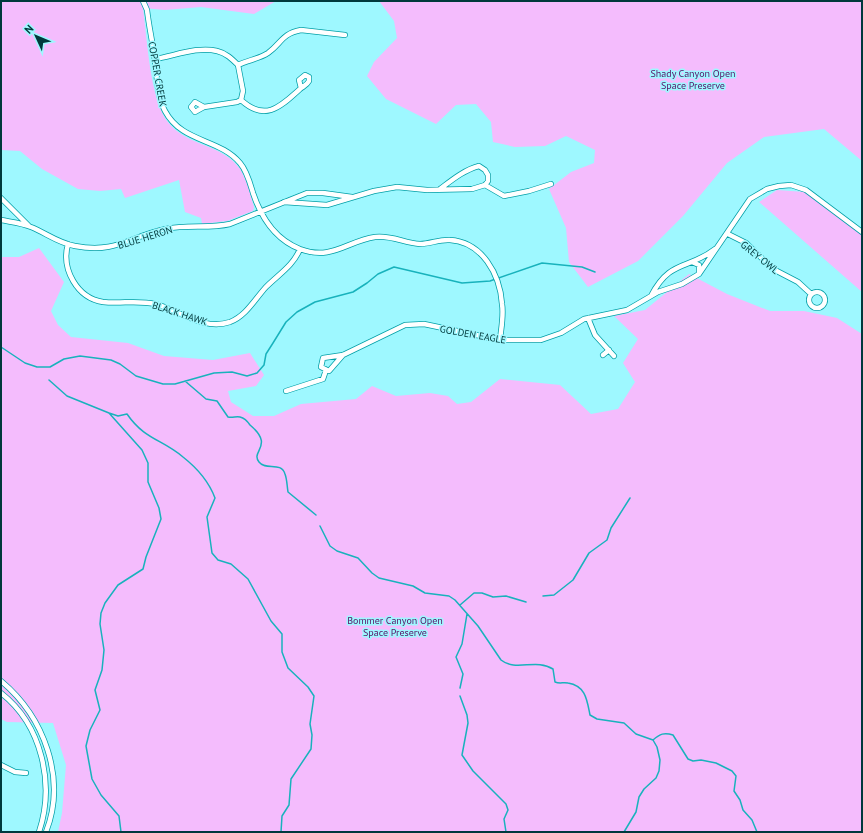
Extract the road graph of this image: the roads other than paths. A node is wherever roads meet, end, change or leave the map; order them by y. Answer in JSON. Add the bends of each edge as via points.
{"nodes":[{"id":1,"x":143,"y":1,"type":"edge"},
{"id":2,"x":147,"y":1,"type":"edge"},
{"id":3,"x":146,"y":10,"type":"junction"},
{"id":4,"x":345,"y":35,"type":"dead end"},
{"id":5,"x":155,"y":59,"type":"junction"},
{"id":6,"x":238,"y":65,"type":"junction"},
{"id":7,"x":301,"y":88,"type":"dead end"},
{"id":8,"x":241,"y":100,"type":"junction"},
{"id":9,"x":204,"y":107,"type":"dead end"},
{"id":10,"x":551,"y":184,"type":"dead end"},
{"id":11,"x":485,"y":186,"type":"junction"},
{"id":12,"x":440,"y":189,"type":"junction"},
{"id":13,"x":352,"y":197,"type":"junction"},
{"id":14,"x":1,"y":198,"type":"edge"},
{"id":15,"x":282,"y":202,"type":"junction"},
{"id":16,"x":260,"y":212,"type":"junction"},
{"id":17,"x":1,"y":220,"type":"edge"},
{"id":18,"x":30,"y":227,"type":"junction"},
{"id":19,"x":862,"y":232,"type":"edge"},
{"id":20,"x":728,"y":234,"type":"junction"},
{"id":21,"x":68,"y":244,"type":"junction"},
{"id":22,"x":719,"y":246,"type":"junction"},
{"id":23,"x":300,"y":249,"type":"junction"},
{"id":24,"x":690,"y":261,"type":"junction"},
{"id":25,"x":699,"y":274,"type":"junction"},
{"id":26,"x":811,"y":294,"type":"dead end"},
{"id":27,"x":650,"y":298,"type":"junction"},
{"id":28,"x":588,"y":318,"type":"junction"},
{"id":29,"x":500,"y":340,"type":"junction"},
{"id":30,"x":609,"y":350,"type":"junction"},
{"id":31,"x":603,"y":354,"type":"dead end"},
{"id":32,"x":343,"y":355,"type":"junction"},
{"id":33,"x":614,"y":356,"type":"dead end"},
{"id":34,"x":326,"y":370,"type":"junction"},
{"id":35,"x":286,"y":391,"type":"dead end"},
{"id":36,"x":1,"y":681,"type":"edge"},
{"id":37,"x":1,"y":693,"type":"edge"},
{"id":38,"x":1,"y":765,"type":"edge"},
{"id":39,"x":26,"y":773,"type":"dead end"},
{"id":40,"x":39,"y":832,"type":"edge"},
{"id":41,"x":46,"y":832,"type":"edge"}],
"edges":[{"from":1,"to":3,"type":"street","name":"COPPER CREEK"},
{"from":2,"to":3,"type":"street","name":"COPPER CREEK"},
{"from":3,"to":5,"type":"street","name":"COPPER CREEK"},
{"from":4,"to":6,"type":"street","via":[[294,31],[282,38],[269,53]]},
{"from":5,"to":6,"type":"street","via":[[211,50],[225,54]]},
{"from":5,"to":16,"type":"street","name":"COPPER CREEK","via":[[161,103],[168,116],[183,132],[220,148],[241,164],[249,178]]},
{"from":6,"to":8,"type":"street","via":[[243,91]]},
{"from":7,"to":8,"type":"street","via":[[287,102],[268,110],[256,109]]},
{"from":8,"to":9,"type":"street"},
{"from":10,"to":11,"type":"street","via":[[504,196]]},
{"from":11,"to":12,"type":"street","name":"BLUE HERON","via":[[460,190]]},
{"from":11,"to":12,"type":"street","via":[[488,175],[479,166],[459,175]]},
{"from":12,"to":13,"type":"street","name":"BLUE HERON","via":[[416,190],[397,187]]},
{"from":13,"to":15,"type":"street","name":"BLUE HERON","via":[[320,206]]},
{"from":13,"to":15,"type":"street","name":"BLUE HERON","via":[[313,193]]},
{"from":14,"to":18,"type":"street","name":"BLUE HERON"},
{"from":15,"to":16,"type":"street","name":"BLUE HERON"},
{"from":16,"to":21,"type":"street","name":"BLUE HERON","via":[[240,221],[219,226],[166,229],[115,247],[89,248]]},
{"from":16,"to":23,"type":"street","name":"COPPER CREEK","via":[[276,234]]},
{"from":17,"to":18,"type":"street","name":"BLUE HERON"},
{"from":18,"to":21,"type":"street","name":"BLUE HERON"},
{"from":19,"to":20,"type":"street","name":"GOLDEN EAGLE","via":[[806,190],[791,185],[767,189],[757,194],[742,209]]},
{"from":20,"to":22,"type":"street","name":"GOLDEN EAGLE"},
{"from":20,"to":26,"type":"street","name":"GREY OWL","via":[[746,243],[773,269],[798,282]]},
{"from":21,"to":23,"type":"street","name":"BLACK HAWK","via":[[66,252],[69,273],[75,283],[93,298],[102,301],[156,304],[198,322],[217,324],[240,317],[290,265]]},
{"from":22,"to":24,"type":"street","name":"GOLDEN EAGLE","via":[[706,256]]},
{"from":22,"to":25,"type":"street","name":"GOLDEN EAGLE"},
{"from":23,"to":29,"type":"street","name":"COPPER CREEK","via":[[333,252],[366,240],[389,236],[420,244],[448,240],[470,245],[488,262],[500,292],[503,304]]},
{"from":24,"to":25,"type":"street","via":[[699,265]]},
{"from":24,"to":27,"type":"street","name":"GOLDEN EAGLE","via":[[666,275]]},
{"from":25,"to":27,"type":"street","name":"GOLDEN EAGLE"},
{"from":27,"to":28,"type":"street","name":"GOLDEN EAGLE","via":[[627,310]]},
{"from":28,"to":29,"type":"street","name":"GOLDEN EAGLE","via":[[550,338]]},
{"from":28,"to":30,"type":"street","via":[[595,335]]},
{"from":29,"to":32,"type":"street","name":"GOLDEN EAGLE","via":[[415,324],[392,330]]},
{"from":30,"to":31,"type":"street"},
{"from":30,"to":33,"type":"street"},
{"from":32,"to":34,"type":"street","name":"GOLDEN EAGLE","via":[[335,366],[329,371]]},
{"from":32,"to":34,"type":"street","name":"GOLDEN EAGLE","via":[[323,358],[321,367]]},
{"from":34,"to":35,"type":"street","via":[[326,376],[318,382]]},
{"from":36,"to":41,"type":"street","via":[[27,708],[47,747],[54,788],[53,806]]},
{"from":37,"to":40,"type":"street","via":[[21,714],[32,733],[43,764],[45,804]]},
{"from":38,"to":39,"type":"street","via":[[15,772]]}]}
